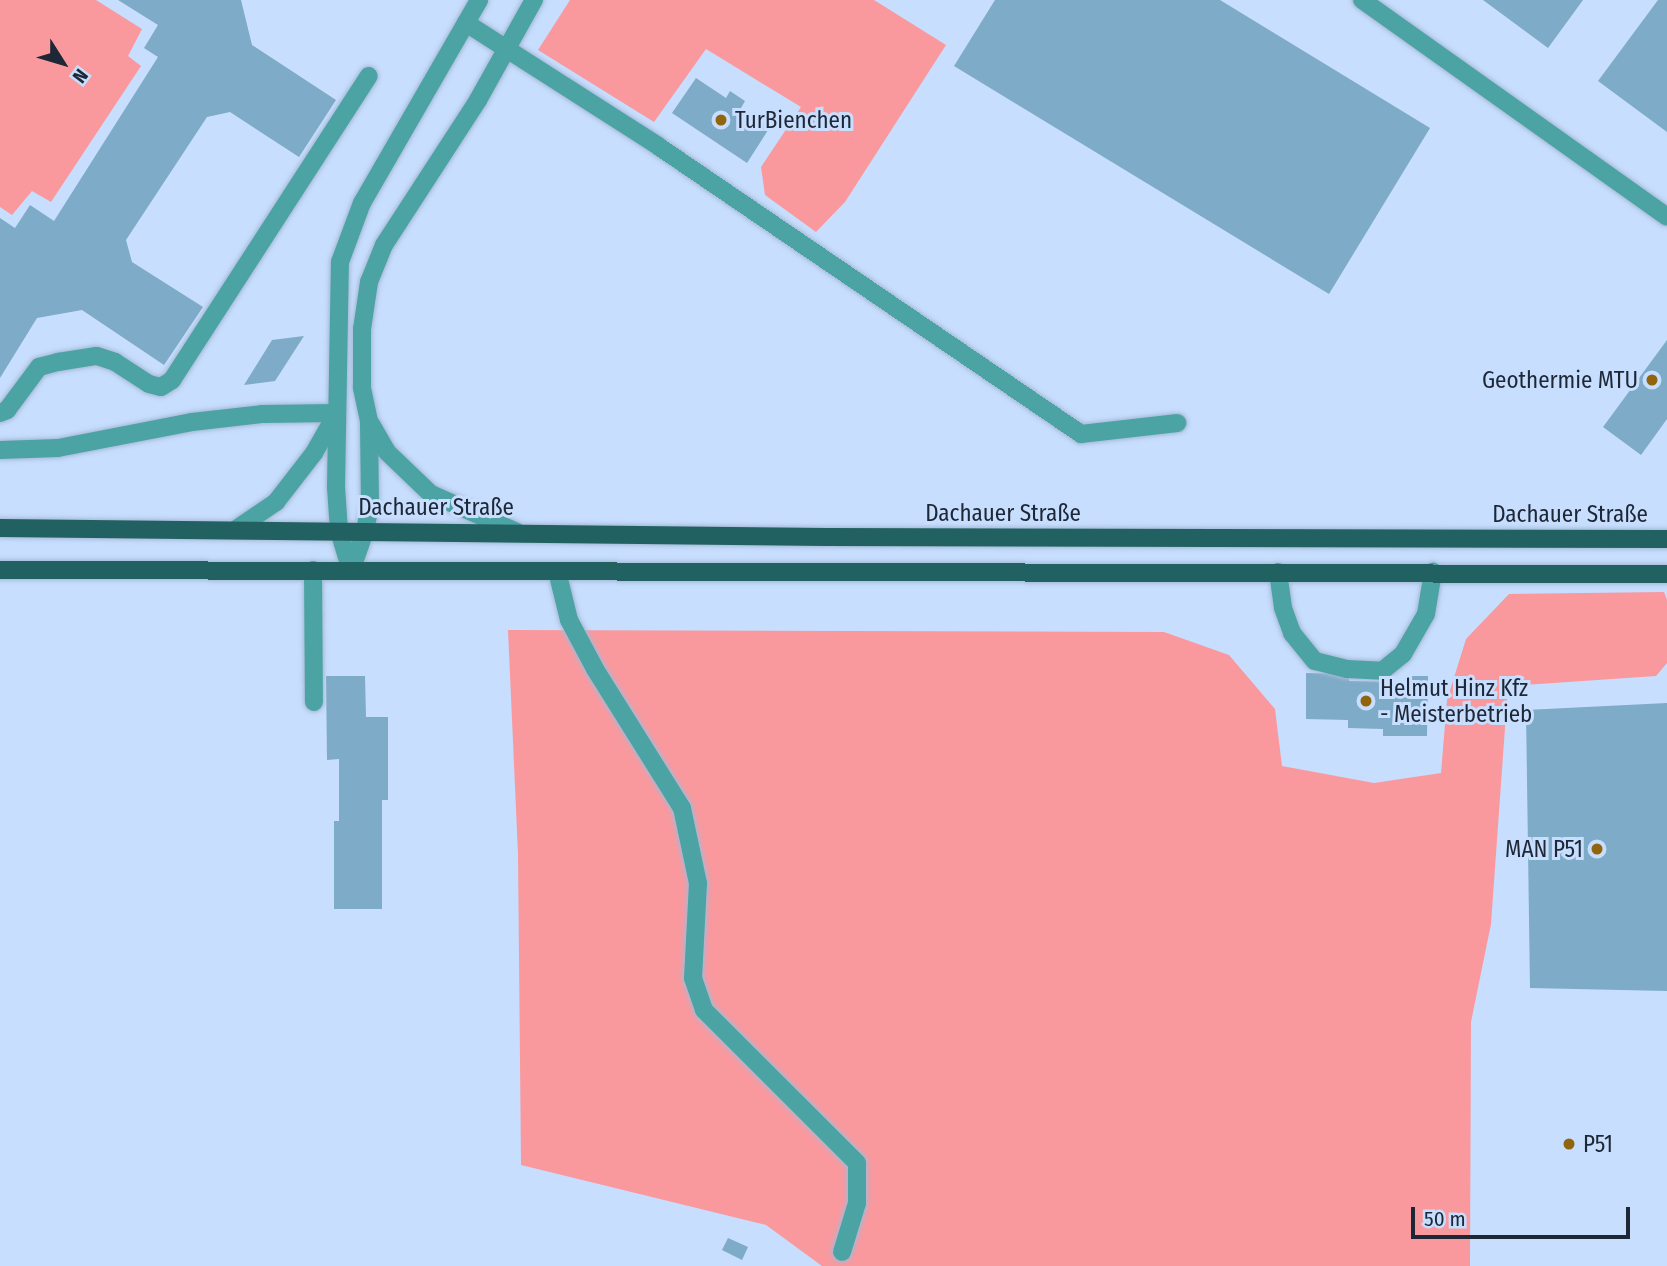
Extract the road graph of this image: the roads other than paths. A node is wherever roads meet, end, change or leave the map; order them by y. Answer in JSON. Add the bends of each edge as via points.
{"nodes":[{"id":1,"x":479,"y":0,"type":"edge"},
{"id":2,"x":534,"y":0,"type":"edge"},
{"id":3,"x":1362,"y":0,"type":"edge"},
{"id":4,"x":466,"y":23,"type":"junction"},
{"id":5,"x":506,"y":48,"type":"junction"},
{"id":6,"x":369,"y":76,"type":"dead end"},
{"id":7,"x":1667,"y":216,"type":"edge"},
{"id":8,"x":0,"y":413,"type":"edge"},
{"id":9,"x":337,"y":413,"type":"junction"},
{"id":10,"x":369,"y":421,"type":"junction"},
{"id":11,"x":1177,"y":423,"type":"dead end"},
{"id":12,"x":0,"y":450,"type":"edge"},
{"id":13,"x":0,"y":528,"type":"edge"},
{"id":14,"x":235,"y":530,"type":"junction"},
{"id":15,"x":339,"y":531,"type":"junction"},
{"id":16,"x":366,"y":531,"type":"junction"},
{"id":17,"x":517,"y":532,"type":"junction"},
{"id":18,"x":1667,"y":539,"type":"edge"},
{"id":19,"x":0,"y":570,"type":"edge"},
{"id":20,"x":313,"y":570,"type":"junction"},
{"id":21,"x":557,"y":570,"type":"junction"},
{"id":22,"x":351,"y":571,"type":"junction"},
{"id":23,"x":1278,"y":572,"type":"junction"},
{"id":24,"x":1433,"y":572,"type":"junction"},
{"id":25,"x":1667,"y":573,"type":"edge"},
{"id":26,"x":314,"y":702,"type":"dead end"},
{"id":27,"x":842,"y":1252,"type":"dead end"}],
"edges":[{"from":1,"to":4,"type":"street"},
{"from":2,"to":5,"type":"street"},
{"from":3,"to":7,"type":"street"},
{"from":4,"to":5,"type":"street"},
{"from":4,"to":9,"type":"street","via":[[389,155],[340,262]]},
{"from":5,"to":10,"type":"street","via":[[478,100],[384,245],[369,282],[362,387]]},
{"from":5,"to":11,"type":"street","via":[[1081,434]]},
{"from":6,"to":8,"type":"street","via":[[172,380],[161,387],[149,384],[97,356],[58,362],[39,367]]},
{"from":9,"to":12,"type":"street","via":[[262,414],[192,422],[58,448]]},
{"from":9,"to":14,"type":"street","via":[[314,453],[276,502]]},
{"from":9,"to":15,"type":"street"},
{"from":10,"to":16,"type":"street"},
{"from":10,"to":17,"type":"street","via":[[387,452],[422,487]]},
{"from":13,"to":14,"type":"main road","name":"Dachauer Straße"},
{"from":14,"to":15,"type":"main road","name":"Dachauer Straße"},
{"from":15,"to":16,"type":"main road","name":"Dachauer Straße"},
{"from":15,"to":22,"type":"street","name":"Dachauer Straße"},
{"from":16,"to":17,"type":"main road","name":"Dachauer Straße"},
{"from":16,"to":22,"type":"street"},
{"from":17,"to":18,"type":"main road","name":"Dachauer Straße"},
{"from":19,"to":20,"type":"main road"},
{"from":20,"to":22,"type":"main road"},
{"from":20,"to":26,"type":"street"},
{"from":21,"to":22,"type":"main road"},
{"from":21,"to":23,"type":"main road"},
{"from":21,"to":27,"type":"street","via":[[569,620],[682,808],[698,883],[693,978],[704,1010],[857,1163],[857,1203]]},
{"from":23,"to":24,"type":"main road"},
{"from":23,"to":24,"type":"street","via":[[1292,633],[1315,661],[1381,671],[1404,654],[1426,614]]},
{"from":24,"to":25,"type":"main road"}]}
